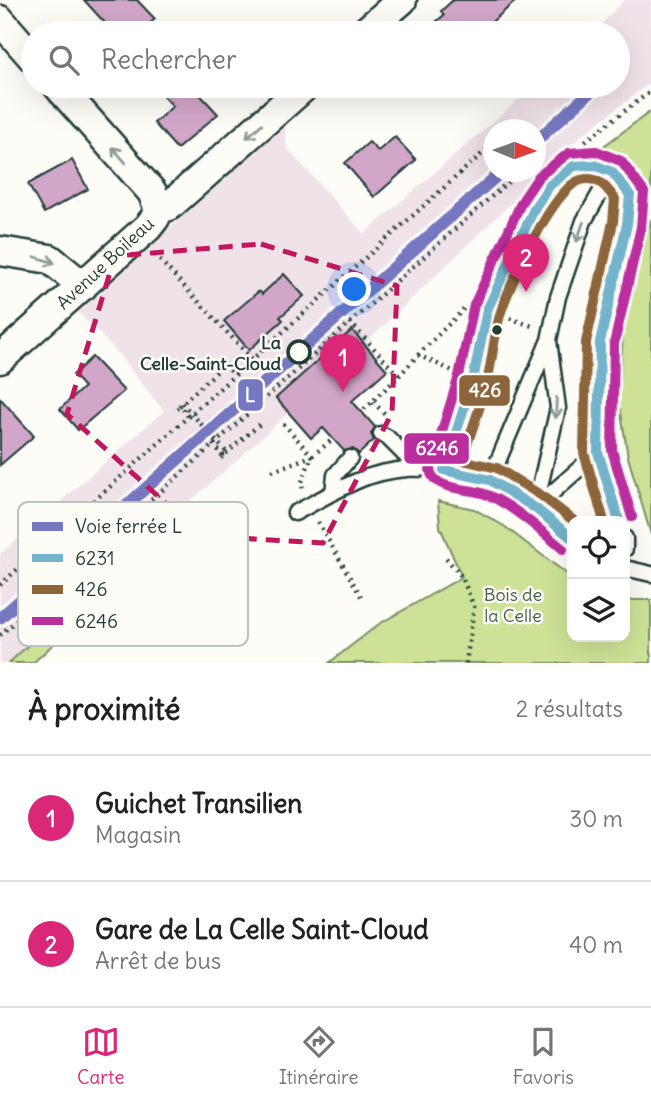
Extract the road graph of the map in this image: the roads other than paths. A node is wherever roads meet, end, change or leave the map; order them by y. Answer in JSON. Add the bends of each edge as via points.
{"nodes":[{"id":1,"x":402,"y":0,"type":"edge"},
{"id":2,"x":0,"y":20,"type":"edge"},
{"id":3,"x":378,"y":21,"type":"edge"},
{"id":4,"x":21,"y":44,"type":"edge"},
{"id":5,"x":69,"y":98,"type":"edge"},
{"id":6,"x":291,"y":98,"type":"edge"},
{"id":7,"x":611,"y":172,"type":"junction"},
{"id":8,"x":159,"y":209,"type":"junction"},
{"id":9,"x":0,"y":251,"type":"edge"},
{"id":10,"x":83,"y":286,"type":"junction"},
{"id":11,"x":549,"y":340,"type":"junction"},
{"id":12,"x":0,"y":359,"type":"edge"},
{"id":13,"x":380,"y":434,"type":"dead end"},
{"id":14,"x":598,"y":452,"type":"junction"},
{"id":15,"x":350,"y":458,"type":"dead end"},
{"id":16,"x":419,"y":469,"type":"junction"},
{"id":17,"x":444,"y":470,"type":"junction"},
{"id":18,"x":489,"y":480,"type":"junction"},
{"id":19,"x":333,"y":493,"type":"junction"},
{"id":20,"x":535,"y":508,"type":"junction"},
{"id":21,"x":295,"y":513,"type":"dead end"},
{"id":22,"x":618,"y":516,"type":"edge"},
{"id":23,"x":567,"y":534,"type":"edge"},
{"id":24,"x":630,"y":569,"type":"edge"},
{"id":25,"x":651,"y":574,"type":"edge"}],
"edges":[{"from":1,"to":3,"type":"street"},
{"from":2,"to":4,"type":"street"},
{"from":8,"to":5,"type":"street","one_way":true,"via":[[152,192]]},
{"from":6,"to":8,"type":"street","name":"Avenue Boileau","one_way":true,"via":[[169,206]]},
{"from":7,"to":11,"type":"lane","one_way":true,"via":[[584,221]]},
{"from":7,"to":14,"type":"lane","via":[[630,195],[600,342]]},
{"from":7,"to":17,"type":"lane","via":[[594,165],[574,166],[550,185],[535,207],[487,310],[473,380]]},
{"from":8,"to":10,"type":"street","name":"Avenue Boileau","via":[[138,236]]},
{"from":9,"to":10,"type":"street","one_way":true,"via":[[50,260]]},
{"from":10,"to":12,"type":"street","name":"Avenue Boileau"},
{"from":11,"to":18,"type":"lane"},
{"from":11,"to":20,"type":"lane","one_way":true,"via":[[558,408]]},
{"from":13,"to":16,"type":"lane"},
{"from":14,"to":20,"type":"lane"},
{"from":14,"to":22,"type":"lane"},
{"from":15,"to":19,"type":"lane","via":[[335,475]]},
{"from":16,"to":17,"type":"lane"},
{"from":16,"to":19,"type":"lane","via":[[376,474]]},
{"from":17,"to":18,"type":"lane"},
{"from":18,"to":20,"type":"lane"},
{"from":19,"to":21,"type":"lane"},
{"from":20,"to":23,"type":"lane"},
{"from":24,"to":25,"type":"lane"}]}
